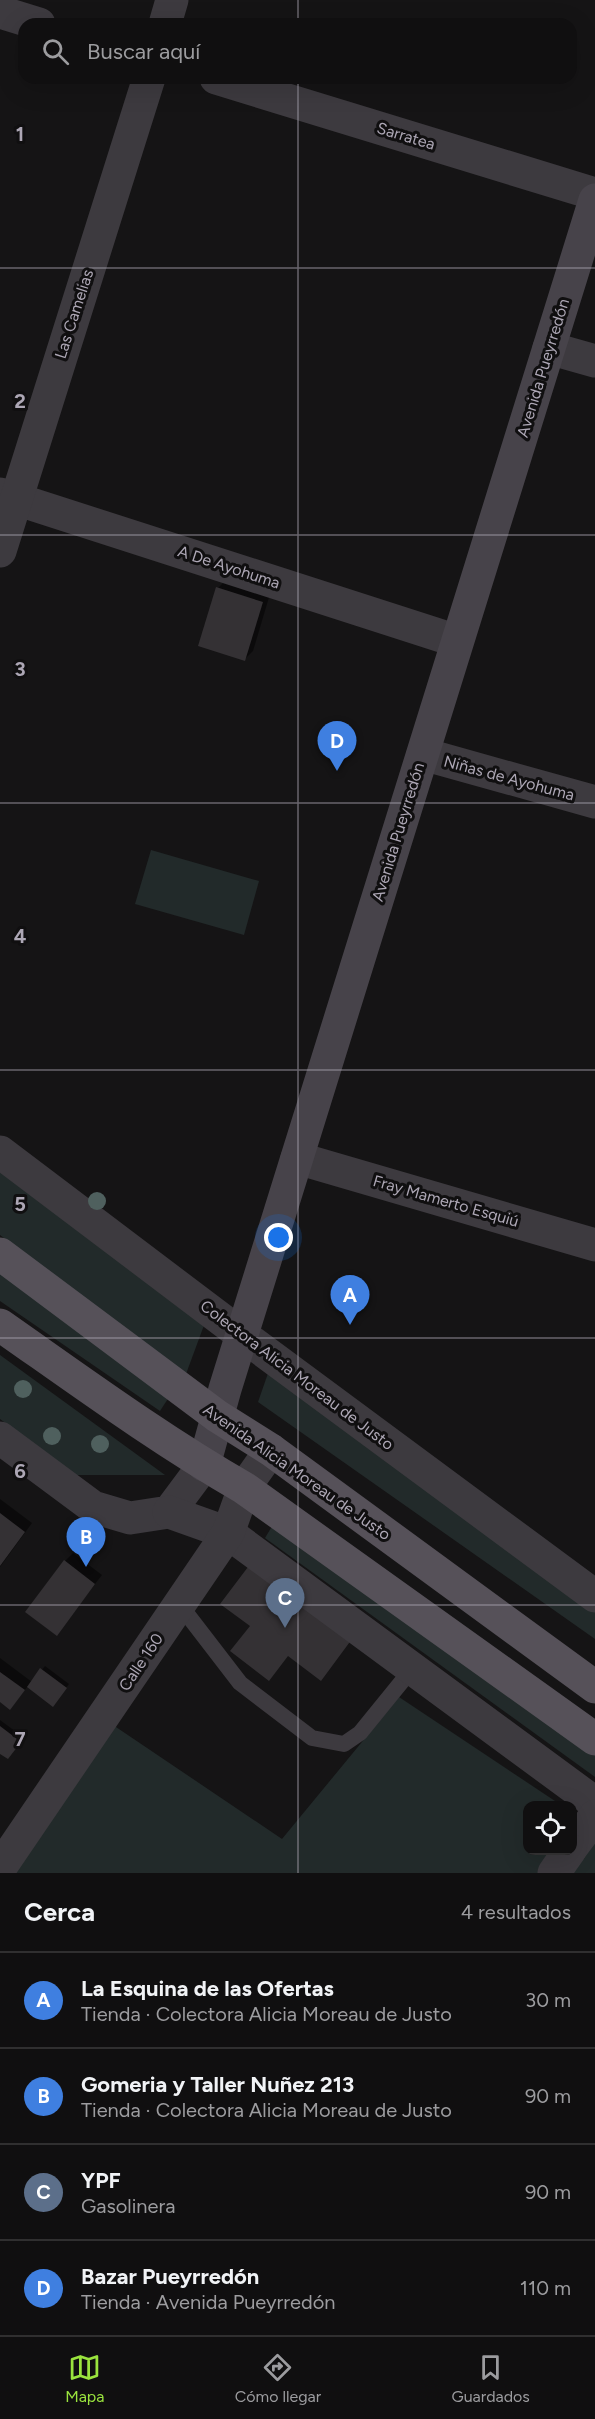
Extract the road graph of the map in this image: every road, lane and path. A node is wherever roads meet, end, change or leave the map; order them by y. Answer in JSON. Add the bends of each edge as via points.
{"nodes":[{"id":1,"x":172,"y":0,"type":"edge"},
{"id":2,"x":0,"y":12,"type":"edge"},
{"id":3,"x":20,"y":18,"type":"edge"},
{"id":4,"x":167,"y":18,"type":"edge"},
{"id":5,"x":147,"y":84,"type":"edge"},
{"id":6,"x":236,"y":84,"type":"edge"},
{"id":7,"x":595,"y":194,"type":"edge"},
{"id":8,"x":595,"y":200,"type":"edge"},
{"id":9,"x":549,"y":348,"type":"junction"},
{"id":10,"x":595,"y":361,"type":"edge"},
{"id":11,"x":8,"y":496,"type":"edge"},
{"id":12,"x":0,"y":551,"type":"edge"},
{"id":13,"x":457,"y":641,"type":"junction"},
{"id":14,"x":423,"y":754,"type":"junction"},
{"id":15,"x":595,"y":802,"type":"edge"},
{"id":16,"x":0,"y":1152,"type":"edge"},
{"id":17,"x":297,"y":1158,"type":"junction"},
{"id":18,"x":595,"y":1245,"type":"edge"},
{"id":19,"x":0,"y":1254,"type":"edge"},
{"id":20,"x":0,"y":1325,"type":"edge"},
{"id":21,"x":242,"y":1335,"type":"junction"},
{"id":22,"x":217,"y":1416,"type":"junction"},
{"id":23,"x":0,"y":1438,"type":"edge"},
{"id":24,"x":271,"y":1450,"type":"junction"},
{"id":25,"x":204,"y":1465,"type":"junction"},
{"id":26,"x":244,"y":1488,"type":"junction"},
{"id":27,"x":169,"y":1512,"type":"junction"},
{"id":28,"x":228,"y":1533,"type":"junction"},
{"id":29,"x":595,"y":1596,"type":"edge"},
{"id":30,"x":180,"y":1605,"type":"junction"},
{"id":31,"x":412,"y":1668,"type":"junction"},
{"id":32,"x":595,"y":1687,"type":"edge"},
{"id":33,"x":595,"y":1739,"type":"edge"},
{"id":34,"x":595,"y":1803,"type":"edge"},
{"id":35,"x":595,"y":1816,"type":"edge"},
{"id":36,"x":577,"y":1841,"type":"edge"},
{"id":37,"x":567,"y":1855,"type":"edge"},
{"id":38,"x":0,"y":1868,"type":"edge"},
{"id":39,"x":554,"y":1873,"type":"edge"}],
"edges":[{"from":1,"to":4,"type":"street"},
{"from":2,"to":3,"type":"street"},
{"from":5,"to":11,"type":"street","name":"Las Camelias"},
{"from":6,"to":7,"type":"street","name":"Sarratea"},
{"from":8,"to":9,"type":"main road","name":"Avenida Pueyrredón"},
{"from":9,"to":10,"type":"street"},
{"from":9,"to":13,"type":"main road","name":"Avenida Pueyrredón"},
{"from":11,"to":12,"type":"street","name":"Las Camelias"},
{"from":11,"to":13,"type":"street","name":"A De Ayohuma"},
{"from":13,"to":14,"type":"main road","name":"Avenida Pueyrredón"},
{"from":14,"to":15,"type":"street","name":"Niñas de Ayohuma"},
{"from":14,"to":17,"type":"main road","name":"Avenida Pueyrredón"},
{"from":16,"to":21,"type":"street","name":"Colectora Alicia Moreau de Justo"},
{"from":17,"to":18,"type":"street","name":"Fray Mamerto Esquiú"},
{"from":17,"to":21,"type":"main road","name":"Avenida Pueyrredón"},
{"from":19,"to":22,"type":"main road","name":"Avenida Alicia Moreau de Justo"},
{"from":20,"to":25,"type":"main road"},
{"from":21,"to":22,"type":"main road","name":"Avenida Pueyrredón"},
{"from":21,"to":29,"type":"street","name":"Colectora Alicia Moreau de Justo"},
{"from":22,"to":24,"type":"main road","name":"Avenida Alicia Moreau de Justo"},
{"from":22,"to":25,"type":"main road","name":"Avenida Pueyrredón"},
{"from":23,"to":27,"type":"street","via":[[93,1507],[130,1518]]},
{"from":24,"to":26,"type":"street","name":"Calle 160"},
{"from":24,"to":32,"type":"main road","name":"Avenida Alicia Moreau de Justo"},
{"from":25,"to":26,"type":"main road"},
{"from":25,"to":27,"type":"street"},
{"from":26,"to":28,"type":"street","name":"Calle 160"},
{"from":26,"to":33,"type":"main road"},
{"from":27,"to":28,"type":"street"},
{"from":28,"to":30,"type":"street","name":"Calle 160"},
{"from":28,"to":31,"type":"street"},
{"from":30,"to":31,"type":"lane","via":[[240,1683],[312,1738],[344,1744],[360,1733]]},
{"from":30,"to":38,"type":"street","name":"Calle 160"},
{"from":31,"to":34,"type":"street"},
{"from":35,"to":36,"type":"street"},
{"from":37,"to":39,"type":"street"}]}
